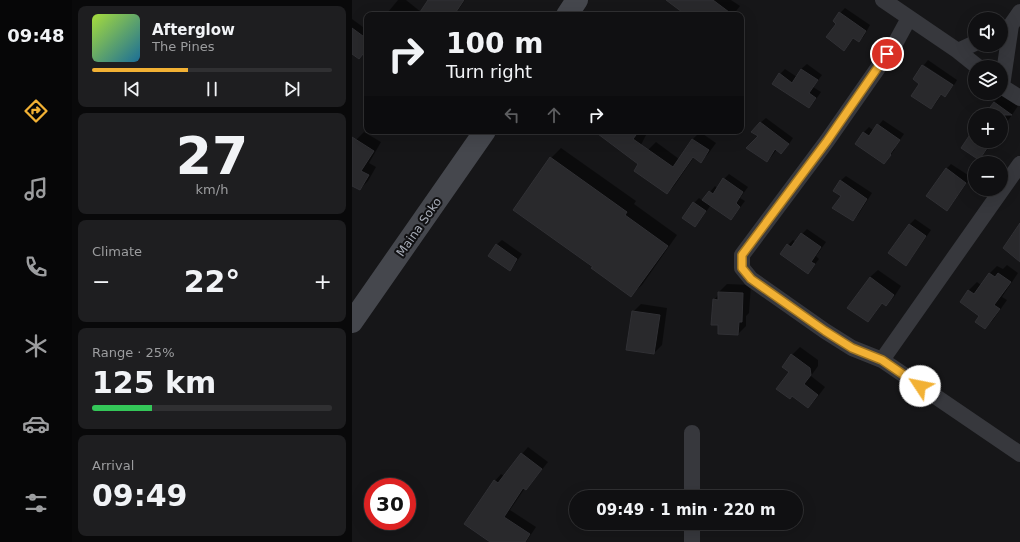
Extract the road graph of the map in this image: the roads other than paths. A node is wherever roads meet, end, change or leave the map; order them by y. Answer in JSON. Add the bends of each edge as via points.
{"nodes":[{"id":1,"x":577,"y":0,"type":"edge"},
{"id":2,"x":883,"y":0,"type":"edge"},
{"id":3,"x":569,"y":12,"type":"edge"},
{"id":4,"x":909,"y":18,"type":"junction"},
{"id":5,"x":1011,"y":22,"type":"edge"},
{"id":6,"x":968,"y":46,"type":"edge"},
{"id":7,"x":958,"y":51,"type":"junction"},
{"id":8,"x":969,"y":60,"type":"edge"},
{"id":9,"x":1005,"y":60,"type":"edge"},
{"id":10,"x":1008,"y":90,"type":"edge"},
{"id":11,"x":1020,"y":98,"type":"edge"},
{"id":12,"x":483,"y":134,"type":"edge"},
{"id":13,"x":1020,"y":164,"type":"edge"},
{"id":14,"x":352,"y":322,"type":"edge"},
{"id":15,"x":882,"y":360,"type":"junction"},
{"id":16,"x":692,"y":433,"type":"dead end"},
{"id":17,"x":1020,"y":454,"type":"edge"},
{"id":18,"x":692,"y":490,"type":"edge"},
{"id":19,"x":692,"y":530,"type":"edge"},
{"id":20,"x":692,"y":542,"type":"edge"}],
"edges":[{"from":1,"to":3,"type":"street"},
{"from":2,"to":4,"type":"street"},
{"from":4,"to":7,"type":"street"},
{"from":4,"to":15,"type":"street","via":[[896,42],[742,255],[742,268],[751,279],[852,348]]},
{"from":5,"to":9,"type":"street"},
{"from":6,"to":7,"type":"street"},
{"from":7,"to":8,"type":"street"},
{"from":10,"to":11,"type":"street"},
{"from":12,"to":14,"type":"street","name":"Maina Soko"},
{"from":13,"to":15,"type":"street"},
{"from":15,"to":17,"type":"street"},
{"from":16,"to":18,"type":"street"},
{"from":19,"to":20,"type":"street"}]}
